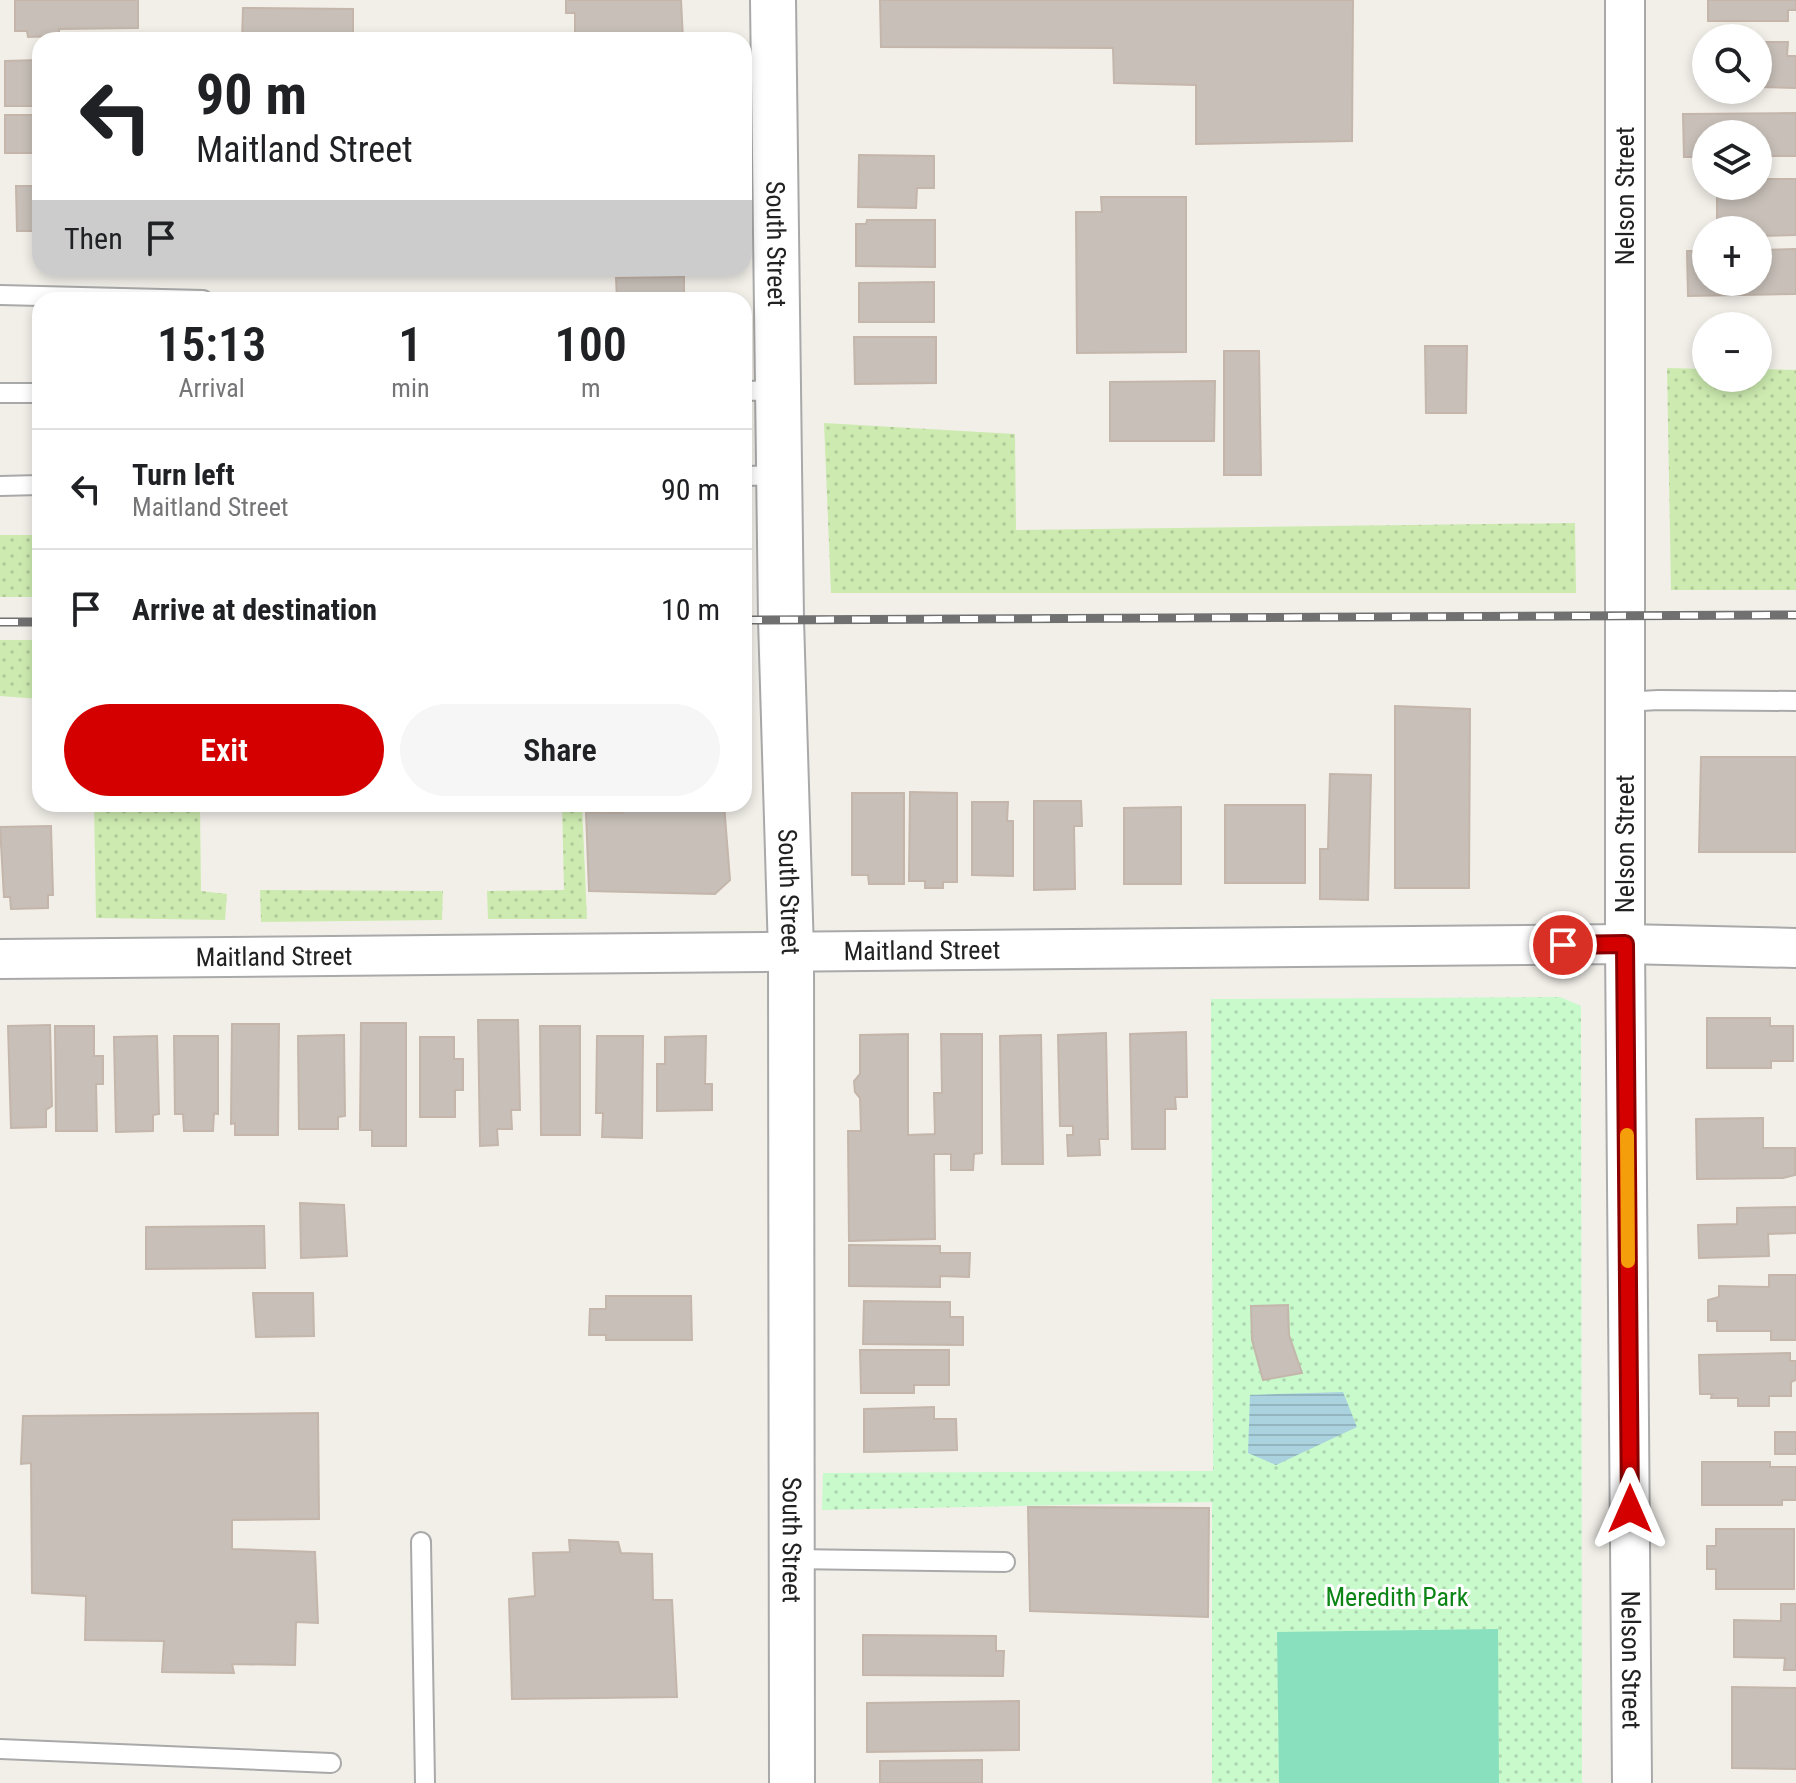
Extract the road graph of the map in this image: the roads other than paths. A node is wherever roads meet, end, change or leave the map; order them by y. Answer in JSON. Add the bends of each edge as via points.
{"nodes":[{"id":1,"x":773,"y":0,"type":"edge"},
{"id":2,"x":1625,"y":0,"type":"edge"},
{"id":3,"x":0,"y":295,"type":"edge"},
{"id":4,"x":32,"y":296,"type":"edge"},
{"id":5,"x":762,"y":390,"type":"edge"},
{"id":6,"x":0,"y":393,"type":"edge"},
{"id":7,"x":32,"y":393,"type":"edge"},
{"id":8,"x":762,"y":475,"type":"edge"},
{"id":9,"x":32,"y":485,"type":"edge"},
{"id":10,"x":0,"y":486,"type":"edge"},
{"id":11,"x":1796,"y":701,"type":"edge"},
{"id":12,"x":1625,"y":702,"type":"junction"},
{"id":13,"x":1625,"y":944,"type":"junction"},
{"id":14,"x":1796,"y":948,"type":"edge"},
{"id":15,"x":791,"y":952,"type":"junction"},
{"id":16,"x":0,"y":959,"type":"edge"},
{"id":17,"x":421,"y":1542,"type":"dead end"},
{"id":18,"x":792,"y":1559,"type":"junction"},
{"id":19,"x":1005,"y":1562,"type":"dead end"},
{"id":20,"x":0,"y":1749,"type":"edge"},
{"id":21,"x":331,"y":1763,"type":"dead end"},
{"id":22,"x":425,"y":1783,"type":"edge"},
{"id":23,"x":792,"y":1783,"type":"edge"},
{"id":24,"x":1632,"y":1783,"type":"edge"}],
"edges":[{"from":1,"to":5,"type":"street","name":"South Street"},
{"from":2,"to":12,"type":"street","name":"Nelson Street"},
{"from":3,"to":4,"type":"lane"},
{"from":5,"to":8,"type":"street","name":"South Street"},
{"from":6,"to":7,"type":"lane"},
{"from":8,"to":15,"type":"street","name":"South Street","via":[[781,620]]},
{"from":9,"to":10,"type":"lane"},
{"from":11,"to":12,"type":"lane"},
{"from":12,"to":13,"type":"street","name":"Nelson Street"},
{"from":13,"to":14,"type":"street","name":"Maitland Street"},
{"from":13,"to":15,"type":"street","name":"Maitland Street"},
{"from":13,"to":24,"type":"street","name":"Nelson Street"},
{"from":15,"to":16,"type":"street","name":"Maitland Street"},
{"from":15,"to":18,"type":"street","name":"South Street"},
{"from":17,"to":22,"type":"lane"},
{"from":18,"to":19,"type":"lane"},
{"from":18,"to":23,"type":"street","name":"South Street"},
{"from":20,"to":21,"type":"lane"}]}
